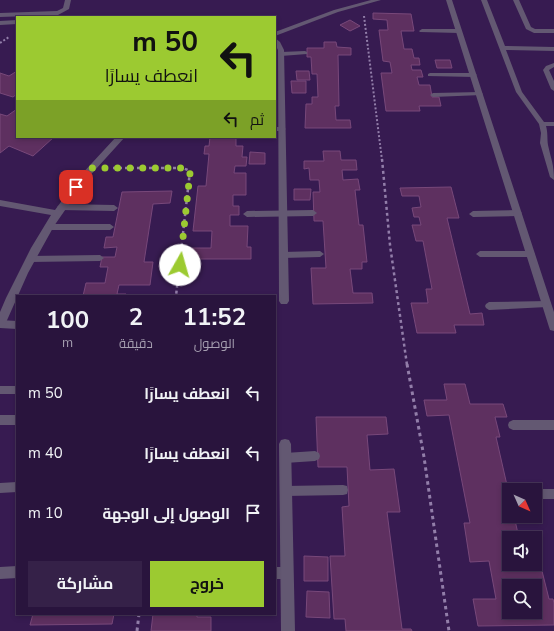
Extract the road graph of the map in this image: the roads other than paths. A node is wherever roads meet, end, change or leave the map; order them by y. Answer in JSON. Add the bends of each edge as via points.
{"nodes":[{"id":1,"x":68,"y":0,"type":"edge"},
{"id":2,"x":378,"y":0,"type":"edge"},
{"id":3,"x":449,"y":0,"type":"edge"},
{"id":4,"x":484,"y":0,"type":"edge"},
{"id":5,"x":516,"y":0,"type":"edge"},
{"id":6,"x":0,"y":15,"type":"edge"},
{"id":7,"x":46,"y":15,"type":"edge"},
{"id":8,"x":16,"y":22,"type":"edge"},
{"id":9,"x":0,"y":23,"type":"edge"},
{"id":10,"x":422,"y":31,"type":"dead end"},
{"id":11,"x":459,"y":31,"type":"junction"},
{"id":12,"x":554,"y":31,"type":"edge"},
{"id":13,"x":276,"y":34,"type":"edge"},
{"id":14,"x":276,"y":41,"type":"edge"},
{"id":15,"x":502,"y":48,"type":"junction"},
{"id":16,"x":554,"y":49,"type":"edge"},
{"id":17,"x":305,"y":53,"type":"dead end"},
{"id":18,"x":281,"y":54,"type":"junction"},
{"id":19,"x":554,"y":65,"type":"edge"},
{"id":20,"x":474,"y":75,"type":"junction"},
{"id":21,"x":430,"y":76,"type":"dead end"},
{"id":22,"x":554,"y":88,"type":"edge"},
{"id":23,"x":480,"y":94,"type":"junction"},
{"id":24,"x":433,"y":95,"type":"dead end"},
{"id":25,"x":542,"y":124,"type":"junction"},
{"id":26,"x":554,"y":124,"type":"edge"},
{"id":27,"x":279,"y":129,"type":"edge"},
{"id":28,"x":119,"y":138,"type":"edge"},
{"id":29,"x":544,"y":143,"type":"junction"},
{"id":30,"x":554,"y":143,"type":"edge"},
{"id":31,"x":553,"y":168,"type":"edge"},
{"id":32,"x":554,"y":177,"type":"edge"},
{"id":33,"x":0,"y":202,"type":"edge"},
{"id":34,"x":114,"y":208,"type":"dead end"},
{"id":35,"x":59,"y":210,"type":"junction"},
{"id":36,"x":283,"y":213,"type":"junction"},
{"id":37,"x":313,"y":213,"type":"dead end"},
{"id":38,"x":518,"y":213,"type":"junction"},
{"id":39,"x":247,"y":214,"type":"dead end"},
{"id":40,"x":473,"y":214,"type":"dead end"},
{"id":41,"x":110,"y":226,"type":"dead end"},
{"id":42,"x":48,"y":227,"type":"junction"},
{"id":43,"x":320,"y":254,"type":"dead end"},
{"id":44,"x":480,"y":254,"type":"dead end"},
{"id":45,"x":531,"y":254,"type":"junction"},
{"id":46,"x":283,"y":255,"type":"junction"},
{"id":47,"x":100,"y":258,"type":"dead end"},
{"id":48,"x":30,"y":259,"type":"junction"},
{"id":49,"x":284,"y":301,"type":"dead end"},
{"id":50,"x":13,"y":302,"type":"edge"},
{"id":51,"x":547,"y":304,"type":"junction"},
{"id":52,"x":489,"y":306,"type":"dead end"},
{"id":53,"x":0,"y":324,"type":"edge"},
{"id":54,"x":16,"y":324,"type":"edge"},
{"id":55,"x":554,"y":327,"type":"edge"},
{"id":56,"x":0,"y":390,"type":"edge"},
{"id":57,"x":16,"y":390,"type":"edge"},
{"id":58,"x":0,"y":420,"type":"edge"},
{"id":59,"x":16,"y":420,"type":"edge"},
{"id":60,"x":513,"y":425,"type":"dead end"},
{"id":61,"x":554,"y":425,"type":"edge"},
{"id":62,"x":285,"y":444,"type":"dead end"},
{"id":63,"x":315,"y":456,"type":"dead end"},
{"id":64,"x":285,"y":458,"type":"junction"},
{"id":65,"x":16,"y":487,"type":"edge"},
{"id":66,"x":0,"y":488,"type":"edge"},
{"id":67,"x":343,"y":490,"type":"dead end"},
{"id":68,"x":286,"y":492,"type":"junction"},
{"id":69,"x":542,"y":494,"type":"edge"},
{"id":70,"x":554,"y":494,"type":"edge"},
{"id":71,"x":16,"y":572,"type":"edge"},
{"id":72,"x":0,"y":573,"type":"edge"},
{"id":73,"x":281,"y":573,"type":"edge"},
{"id":74,"x":288,"y":631,"type":"edge"}],
"edges":[{"from":1,"to":7,"type":"lane","via":[[65,11]]},
{"from":2,"to":13,"type":"street"},
{"from":3,"to":11,"type":"street"},
{"from":4,"to":15,"type":"lane"},
{"from":5,"to":12,"type":"lane","via":[[528,28],[534,31]]},
{"from":6,"to":7,"type":"lane"},
{"from":8,"to":9,"type":"lane"},
{"from":10,"to":11,"type":"lane"},
{"from":11,"to":20,"type":"street"},
{"from":14,"to":18,"type":"street","via":[[281,46]]},
{"from":15,"to":16,"type":"lane"},
{"from":15,"to":25,"type":"lane","via":[[519,92]]},
{"from":17,"to":18,"type":"lane"},
{"from":18,"to":27,"type":"street"},
{"from":19,"to":22,"type":"lane","via":[[546,70]]},
{"from":20,"to":21,"type":"lane"},
{"from":20,"to":23,"type":"street"},
{"from":23,"to":24,"type":"lane"},
{"from":23,"to":38,"type":"street"},
{"from":25,"to":26,"type":"lane"},
{"from":25,"to":29,"type":"lane","via":[[545,133]]},
{"from":27,"to":36,"type":"street"},
{"from":28,"to":35,"type":"street"},
{"from":29,"to":30,"type":"lane"},
{"from":29,"to":31,"type":"lane"},
{"from":31,"to":32,"type":"lane"},
{"from":33,"to":35,"type":"street"},
{"from":34,"to":35,"type":"lane"},
{"from":35,"to":42,"type":"street"},
{"from":36,"to":37,"type":"lane"},
{"from":36,"to":39,"type":"lane"},
{"from":36,"to":46,"type":"street"},
{"from":38,"to":40,"type":"lane"},
{"from":38,"to":45,"type":"street"},
{"from":41,"to":42,"type":"lane"},
{"from":42,"to":48,"type":"street"},
{"from":43,"to":46,"type":"lane"},
{"from":44,"to":45,"type":"lane"},
{"from":45,"to":51,"type":"street"},
{"from":46,"to":49,"type":"street"},
{"from":47,"to":48,"type":"lane"},
{"from":48,"to":50,"type":"street"},
{"from":50,"to":53,"type":"street"},
{"from":51,"to":52,"type":"lane"},
{"from":51,"to":55,"type":"street"},
{"from":53,"to":54,"type":"lane"},
{"from":56,"to":57,"type":"lane"},
{"from":58,"to":59,"type":"lane"},
{"from":60,"to":61,"type":"lane"},
{"from":62,"to":64,"type":"street"},
{"from":63,"to":64,"type":"lane"},
{"from":64,"to":68,"type":"street"},
{"from":65,"to":66,"type":"lane"},
{"from":67,"to":68,"type":"lane"},
{"from":68,"to":73,"type":"street"},
{"from":69,"to":70,"type":"lane"},
{"from":71,"to":72,"type":"lane"},
{"from":73,"to":74,"type":"street"}]}
